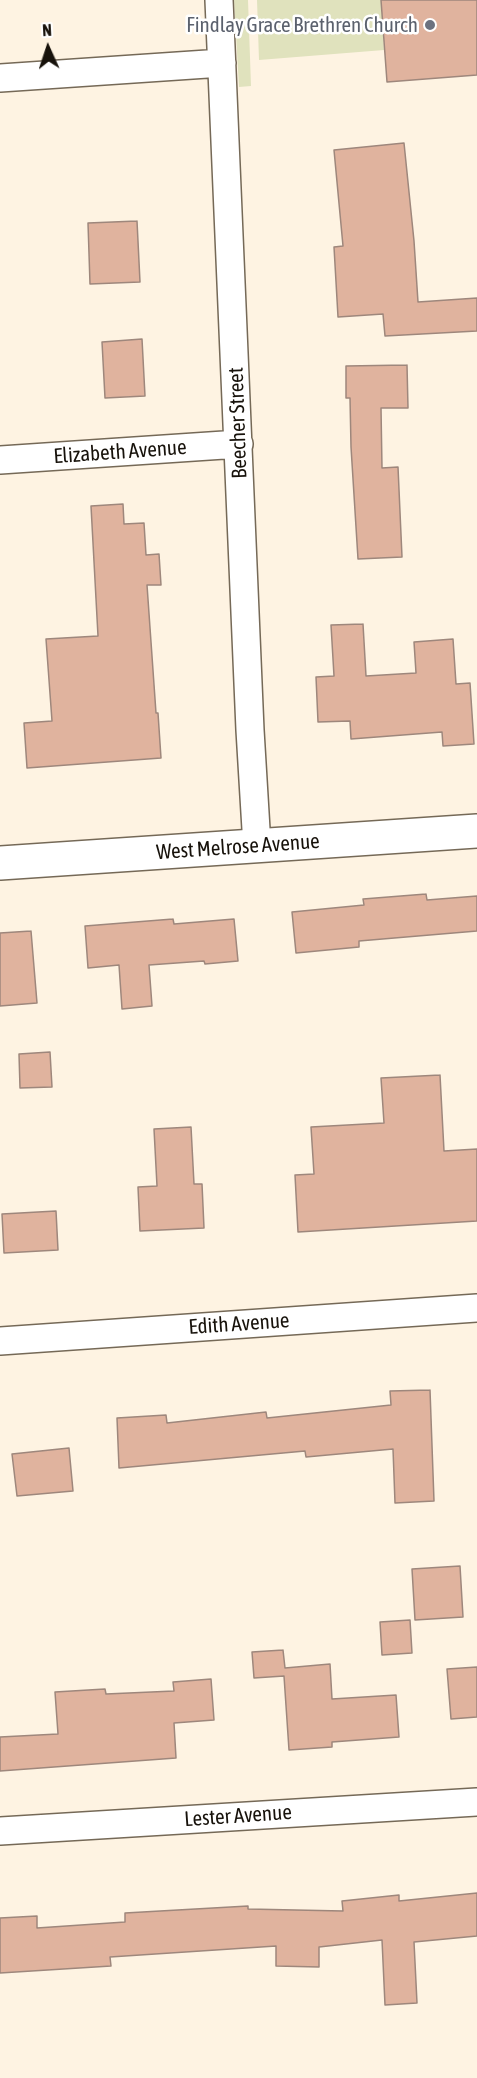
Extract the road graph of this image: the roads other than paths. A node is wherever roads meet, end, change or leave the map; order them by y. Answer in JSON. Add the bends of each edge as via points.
{"nodes":[{"id":1,"x":219,"y":0,"type":"edge"},
{"id":2,"x":222,"y":63,"type":"junction"},
{"id":3,"x":0,"y":78,"type":"edge"},
{"id":4,"x":239,"y":444,"type":"junction"},
{"id":5,"x":0,"y":460,"type":"edge"},
{"id":6,"x":477,"y":831,"type":"edge"},
{"id":7,"x":257,"y":846,"type":"junction"},
{"id":8,"x":0,"y":863,"type":"edge"},
{"id":9,"x":477,"y":1308,"type":"edge"},
{"id":10,"x":0,"y":1341,"type":"edge"},
{"id":11,"x":477,"y":1802,"type":"edge"},
{"id":12,"x":0,"y":1831,"type":"edge"}],
"edges":[{"from":1,"to":2,"type":"street","name":"Beecher Street"},
{"from":2,"to":3,"type":"street"},
{"from":2,"to":4,"type":"street","name":"Beecher Street"},
{"from":4,"to":5,"type":"street","name":"Elizabeth Avenue"},
{"from":4,"to":7,"type":"street","name":"Beecher Street"},
{"from":6,"to":7,"type":"street","name":"West Melrose Avenue"},
{"from":7,"to":8,"type":"street","name":"West Melrose Avenue"},
{"from":9,"to":10,"type":"street","name":"Edith Avenue"},
{"from":11,"to":12,"type":"street","name":"Lester Avenue"}]}
